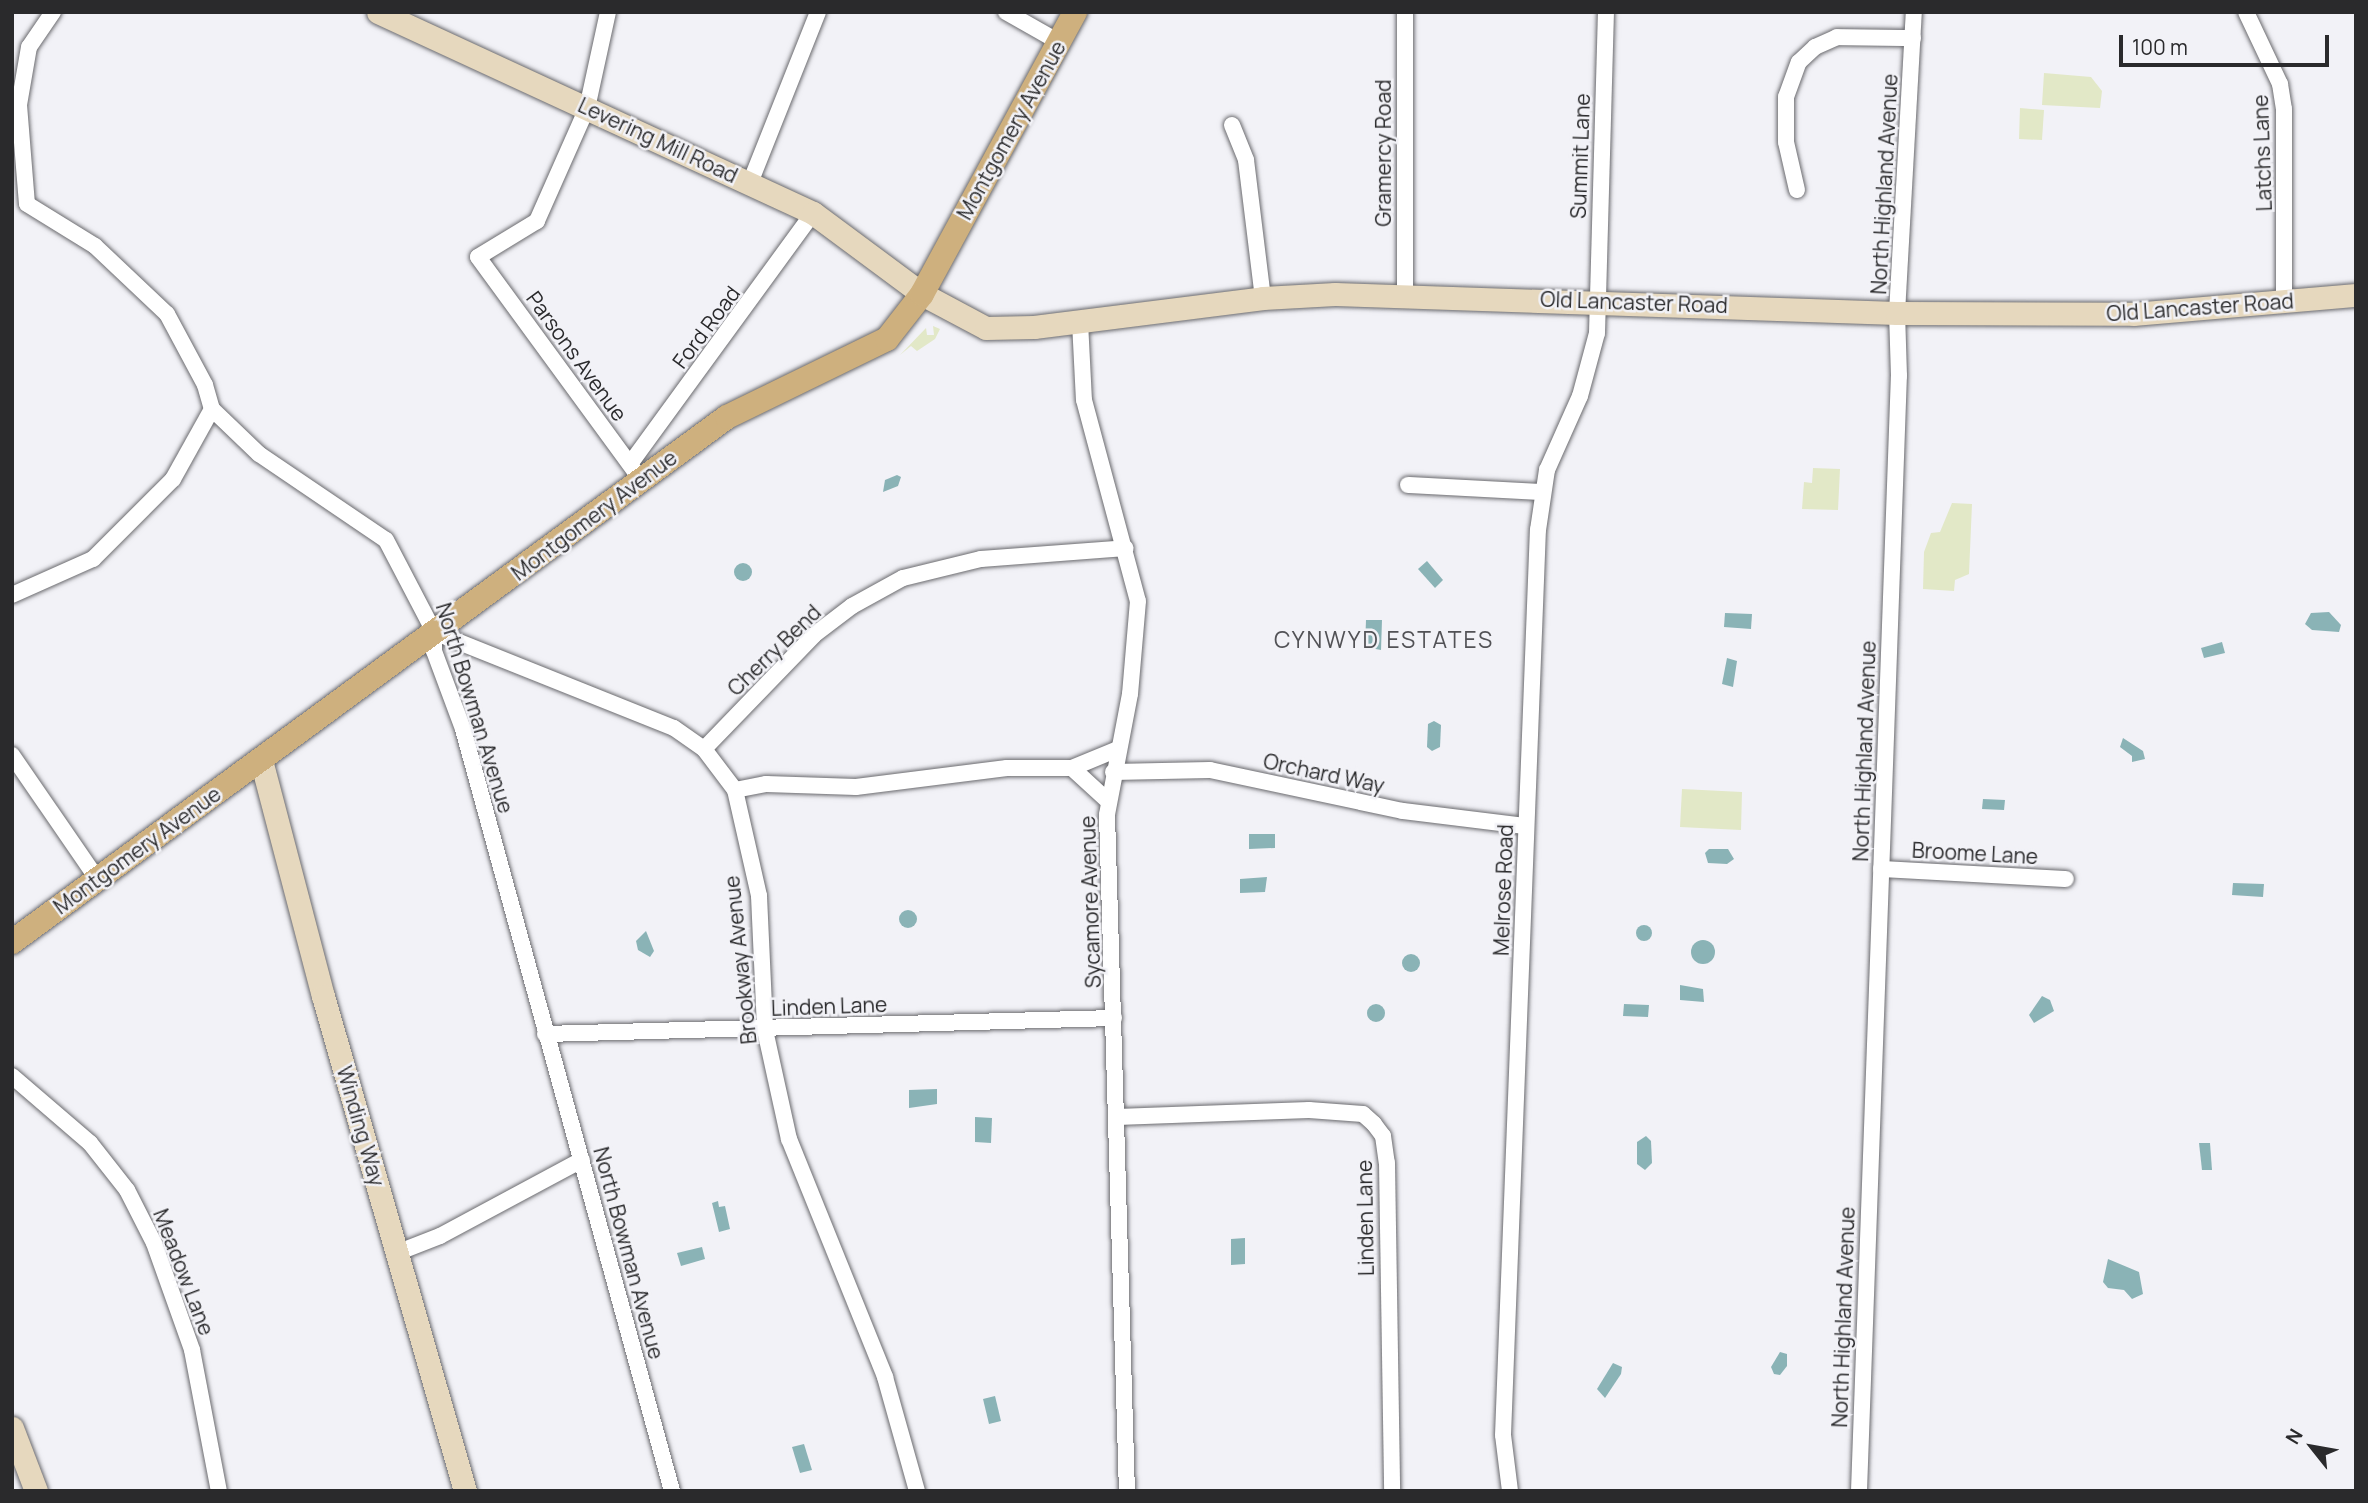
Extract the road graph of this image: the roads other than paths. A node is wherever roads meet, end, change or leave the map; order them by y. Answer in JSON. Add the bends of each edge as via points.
{"nodes":[{"id":1,"x":53,"y":12,"type":"edge"},
{"id":2,"x":378,"y":12,"type":"edge"},
{"id":3,"x":608,"y":12,"type":"edge"},
{"id":4,"x":818,"y":12,"type":"edge"},
{"id":5,"x":1006,"y":12,"type":"edge"},
{"id":6,"x":1075,"y":12,"type":"edge"},
{"id":7,"x":1405,"y":12,"type":"edge"},
{"id":8,"x":1606,"y":12,"type":"edge"},
{"id":9,"x":1914,"y":12,"type":"edge"},
{"id":10,"x":2246,"y":12,"type":"edge"},
{"id":11,"x":1913,"y":38,"type":"junction"},
{"id":12,"x":1059,"y":42,"type":"junction"},
{"id":13,"x":587,"y":108,"type":"junction"},
{"id":14,"x":1231,"y":124,"type":"dead end"},
{"id":15,"x":750,"y":183,"type":"junction"},
{"id":16,"x":1797,"y":190,"type":"dead end"},
{"id":17,"x":20,"y":204,"type":"edge"},
{"id":18,"x":813,"y":213,"type":"junction"},
{"id":19,"x":922,"y":294,"type":"junction"},
{"id":20,"x":1405,"y":294,"type":"junction"},
{"id":21,"x":2356,"y":295,"type":"edge"},
{"id":22,"x":1262,"y":298,"type":"junction"},
{"id":23,"x":1597,"y":300,"type":"junction"},
{"id":24,"x":2284,"y":301,"type":"junction"},
{"id":25,"x":1897,"y":313,"type":"junction"},
{"id":26,"x":1080,"y":322,"type":"junction"},
{"id":27,"x":212,"y":410,"type":"junction"},
{"id":28,"x":636,"y":472,"type":"junction"},
{"id":29,"x":1408,"y":485,"type":"dead end"},
{"id":30,"x":1542,"y":492,"type":"junction"},
{"id":31,"x":1126,"y":548,"type":"junction"},
{"id":32,"x":12,"y":595,"type":"edge"},
{"id":33,"x":435,"y":632,"type":"junction"},
{"id":34,"x":704,"y":749,"type":"junction"},
{"id":35,"x":1118,"y":749,"type":"junction"},
{"id":36,"x":12,"y":755,"type":"edge"},
{"id":37,"x":261,"y":760,"type":"junction"},
{"id":38,"x":1072,"y":768,"type":"junction"},
{"id":39,"x":1113,"y":772,"type":"junction"},
{"id":40,"x":735,"y":790,"type":"junction"},
{"id":41,"x":1108,"y":801,"type":"junction"},
{"id":42,"x":1525,"y":826,"type":"junction"},
{"id":43,"x":1881,"y":869,"type":"junction"},
{"id":44,"x":96,"y":877,"type":"junction"},
{"id":45,"x":2066,"y":879,"type":"dead end"},
{"id":46,"x":12,"y":942,"type":"edge"},
{"id":47,"x":1114,"y":1018,"type":"junction"},
{"id":48,"x":765,"y":1029,"type":"junction"},
{"id":49,"x":545,"y":1034,"type":"junction"},
{"id":50,"x":12,"y":1076,"type":"edge"},
{"id":51,"x":1117,"y":1118,"type":"junction"},
{"id":52,"x":582,"y":1160,"type":"junction"},
{"id":53,"x":399,"y":1252,"type":"junction"},
{"id":54,"x":12,"y":1428,"type":"edge"},
{"id":55,"x":36,"y":1491,"type":"edge"},
{"id":56,"x":219,"y":1491,"type":"edge"},
{"id":57,"x":465,"y":1491,"type":"edge"},
{"id":58,"x":672,"y":1491,"type":"edge"},
{"id":59,"x":918,"y":1491,"type":"edge"},
{"id":60,"x":1127,"y":1491,"type":"edge"},
{"id":61,"x":1392,"y":1491,"type":"edge"},
{"id":62,"x":1510,"y":1491,"type":"edge"},
{"id":63,"x":1859,"y":1491,"type":"edge"}],
"edges":[{"from":1,"to":17,"type":"street","name":"North Bowman Avenue","via":[[29,47],[19,105]]},
{"from":2,"to":13,"type":"street","name":"Levering Mill Road"},
{"from":3,"to":13,"type":"street"},
{"from":4,"to":15,"type":"street"},
{"from":5,"to":12,"type":"street"},
{"from":6,"to":12,"type":"main road","name":"Montgomery Avenue"},
{"from":7,"to":20,"type":"street","name":"Gramercy Road"},
{"from":8,"to":23,"type":"street","name":"Summit Lane"},
{"from":9,"to":11,"type":"street","name":"North Highland Avenue"},
{"from":10,"to":24,"type":"street","name":"Latchs Lane","via":[[2280,84],[2284,109]]},
{"from":11,"to":16,"type":"street","via":[[1837,37],[1815,47],[1799,62],[1786,97],[1787,155]]},
{"from":11,"to":25,"type":"street","name":"North Highland Avenue"},
{"from":12,"to":19,"type":"main road","name":"Montgomery Avenue"},
{"from":13,"to":15,"type":"street","name":"Levering Mill Road"},
{"from":13,"to":28,"type":"street","name":"Parsons Avenue","via":[[537,221],[478,257]]},
{"from":14,"to":22,"type":"street","via":[[1246,160]]},
{"from":15,"to":18,"type":"street","name":"Levering Mill Road"},
{"from":17,"to":27,"type":"street","name":"North Bowman Avenue","via":[[95,246],[167,314],[205,385]]},
{"from":18,"to":19,"type":"street","name":"Levering Mill Road"},
{"from":18,"to":28,"type":"street","name":"Ford Road"},
{"from":19,"to":26,"type":"street","name":"Old Lancaster Road","via":[[986,328]]},
{"from":19,"to":28,"type":"main road","name":"Montgomery Avenue","via":[[903,324],[880,344],[742,408]]},
{"from":20,"to":22,"type":"street","name":"Old Lancaster Road"},
{"from":20,"to":23,"type":"street","name":"Old Lancaster Road"},
{"from":21,"to":24,"type":"street","name":"Old Lancaster Road"},
{"from":22,"to":26,"type":"street","name":"Old Lancaster Road"},
{"from":23,"to":25,"type":"street","name":"Old Lancaster Road"},
{"from":23,"to":30,"type":"street","name":"Melrose Road","via":[[1591,366]]},
{"from":24,"to":25,"type":"street","name":"Old Lancaster Road","via":[[2133,314]]},
{"from":25,"to":43,"type":"street","name":"North Highland Avenue","via":[[1899,376]]},
{"from":26,"to":31,"type":"street","name":"Sycamore Avenue","via":[[1084,400]]},
{"from":27,"to":32,"type":"street","via":[[173,479],[93,559]]},
{"from":27,"to":33,"type":"street","name":"North Bowman Avenue","via":[[259,454],[386,540]]},
{"from":28,"to":33,"type":"main road","name":"Montgomery Avenue"},
{"from":29,"to":30,"type":"street"},
{"from":30,"to":42,"type":"street","name":"Melrose Road"},
{"from":31,"to":34,"type":"street","name":"Cherry Bend","via":[[981,559],[903,578],[852,606],[814,635]]},
{"from":31,"to":35,"type":"street","name":"Sycamore Avenue","via":[[1137,589],[1137,643]]},
{"from":33,"to":34,"type":"street","name":"Brookway Avenue","via":[[641,712]]},
{"from":33,"to":37,"type":"main road","name":"Montgomery Avenue"},
{"from":33,"to":49,"type":"street","name":"North Bowman Avenue","via":[[434,651],[463,729]]},
{"from":34,"to":40,"type":"street","name":"Brookway Avenue"},
{"from":35,"to":38,"type":"street"},
{"from":35,"to":39,"type":"street","name":"Sycamore Avenue"},
{"from":36,"to":44,"type":"street"},
{"from":37,"to":44,"type":"main road","name":"Montgomery Avenue"},
{"from":37,"to":53,"type":"street","name":"Winding Way","via":[[323,996]]},
{"from":38,"to":40,"type":"street","via":[[1007,768],[856,787],[766,784]]},
{"from":38,"to":41,"type":"street"},
{"from":39,"to":41,"type":"street","name":"Sycamore Avenue"},
{"from":39,"to":42,"type":"street","name":"Orchard Way","via":[[1210,770],[1403,811]]},
{"from":40,"to":48,"type":"street","name":"Brookway Avenue","via":[[759,896]]},
{"from":41,"to":47,"type":"street","name":"Sycamore Avenue"},
{"from":42,"to":62,"type":"street","name":"Melrose Road","via":[[1503,1435]]},
{"from":43,"to":45,"type":"street","name":"Broome Lane"},
{"from":43,"to":63,"type":"street","name":"North Highland Avenue"},
{"from":44,"to":46,"type":"main road","name":"Montgomery Avenue"},
{"from":47,"to":48,"type":"street","name":"Linden Lane"},
{"from":47,"to":51,"type":"street","name":"Sycamore Avenue"},
{"from":48,"to":49,"type":"street","name":"Linden Lane"},
{"from":48,"to":59,"type":"street","name":"Brookway Avenue","via":[[789,1139],[885,1377]]},
{"from":49,"to":52,"type":"street","name":"North Bowman Avenue"},
{"from":50,"to":56,"type":"street","name":"Meadow Lane","via":[[90,1143],[127,1190],[154,1243],[192,1350]]},
{"from":51,"to":60,"type":"street","name":"Sycamore Avenue"},
{"from":51,"to":61,"type":"street","name":"Linden Lane","via":[[1309,1110],[1363,1114],[1383,1136]]},
{"from":52,"to":53,"type":"street","via":[[440,1236]]},
{"from":52,"to":58,"type":"street","name":"North Bowman Avenue"},
{"from":53,"to":57,"type":"street","name":"Winding Way"},
{"from":54,"to":55,"type":"street"}]}
